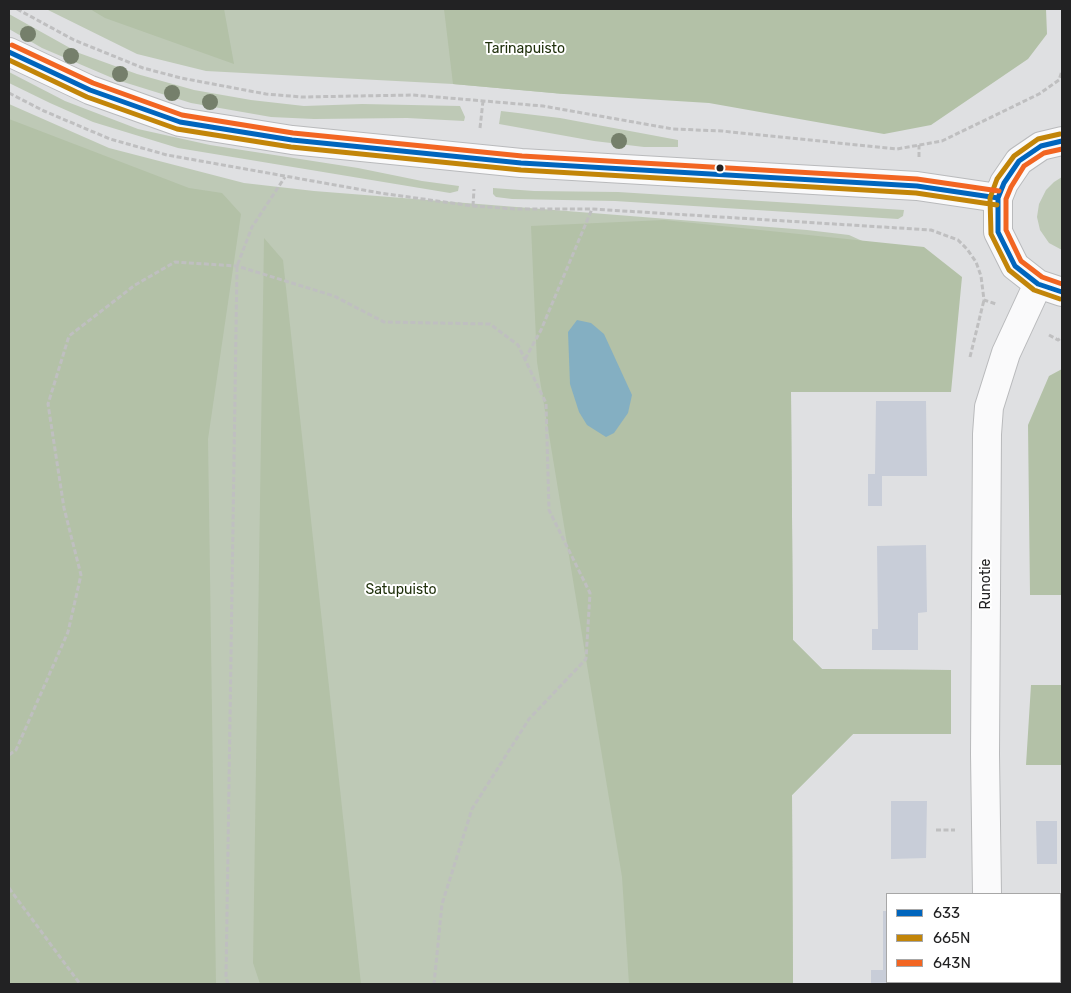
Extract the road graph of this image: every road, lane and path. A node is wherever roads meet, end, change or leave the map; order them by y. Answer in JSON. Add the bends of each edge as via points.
{"nodes":[{"id":1,"x":17,"y":9,"type":"edge"},
{"id":2,"x":9,"y":52,"type":"edge"},
{"id":3,"x":1062,"y":71,"type":"edge"},
{"id":4,"x":9,"y":92,"type":"edge"},
{"id":5,"x":1062,"y":141,"type":"edge"},
{"id":6,"x":285,"y":177,"type":"junction"},
{"id":7,"x":998,"y":198,"type":"junction"},
{"id":8,"x":592,"y":209,"type":"junction"},
{"id":9,"x":237,"y":266,"type":"junction"},
{"id":10,"x":1050,"y":288,"type":"edge"},
{"id":11,"x":1021,"y":319,"type":"junction"},
{"id":12,"x":1062,"y":337,"type":"edge"},
{"id":13,"x":525,"y":359,"type":"junction"},
{"id":14,"x":9,"y":756,"type":"edge"},
{"id":15,"x":936,"y":830,"type":"dead end"},
{"id":16,"x":964,"y":830,"type":"dead end"},
{"id":17,"x":9,"y":888,"type":"edge"},
{"id":18,"x":987,"y":893,"type":"edge"},
{"id":19,"x":80,"y":984,"type":"edge"},
{"id":20,"x":228,"y":984,"type":"edge"},
{"id":21,"x":434,"y":984,"type":"edge"}],
"edges":[{"from":1,"to":3,"type":"path","via":[[74,40],[143,68],[266,94],[302,97],[413,95],[543,106],[673,129],[722,130],[897,148],[942,141],[1039,94],[1059,80]]},
{"from":2,"to":7,"type":"street","via":[[90,90],[180,122],[292,140],[521,162],[918,186]]},
{"from":4,"to":6,"type":"path","via":[[44,111],[128,144],[167,156]]},
{"from":5,"to":7,"type":"street","via":[[1042,146],[1019,161]]},
{"from":6,"to":8,"type":"path","via":[[473,206]]},
{"from":6,"to":9,"type":"path","via":[[252,227]]},
{"from":7,"to":10,"type":"street","via":[[998,232],[1015,266]]},
{"from":8,"to":11,"type":"path","via":[[931,230],[958,240],[967,249],[976,262],[984,300]]},
{"from":8,"to":13,"type":"path","via":[[541,330]]},
{"from":9,"to":13,"type":"path","via":[[334,296],[384,322],[490,324],[518,344]]},
{"from":9,"to":14,"type":"path","via":[[175,262],[135,285],[69,336],[48,404],[64,508],[81,576],[68,632],[16,750]]},
{"from":9,"to":20,"type":"path"},
{"from":10,"to":11,"type":"street","name":"Runotie"},
{"from":11,"to":12,"type":"path","via":[[1058,340]]},
{"from":11,"to":18,"type":"street","name":"Runotie","via":[[989,407],[986,454]]},
{"from":13,"to":21,"type":"path","via":[[546,403],[549,510],[590,593],[586,659],[529,719],[472,808],[442,904]]},
{"from":15,"to":16,"type":"path"},
{"from":17,"to":19,"type":"path"}]}
